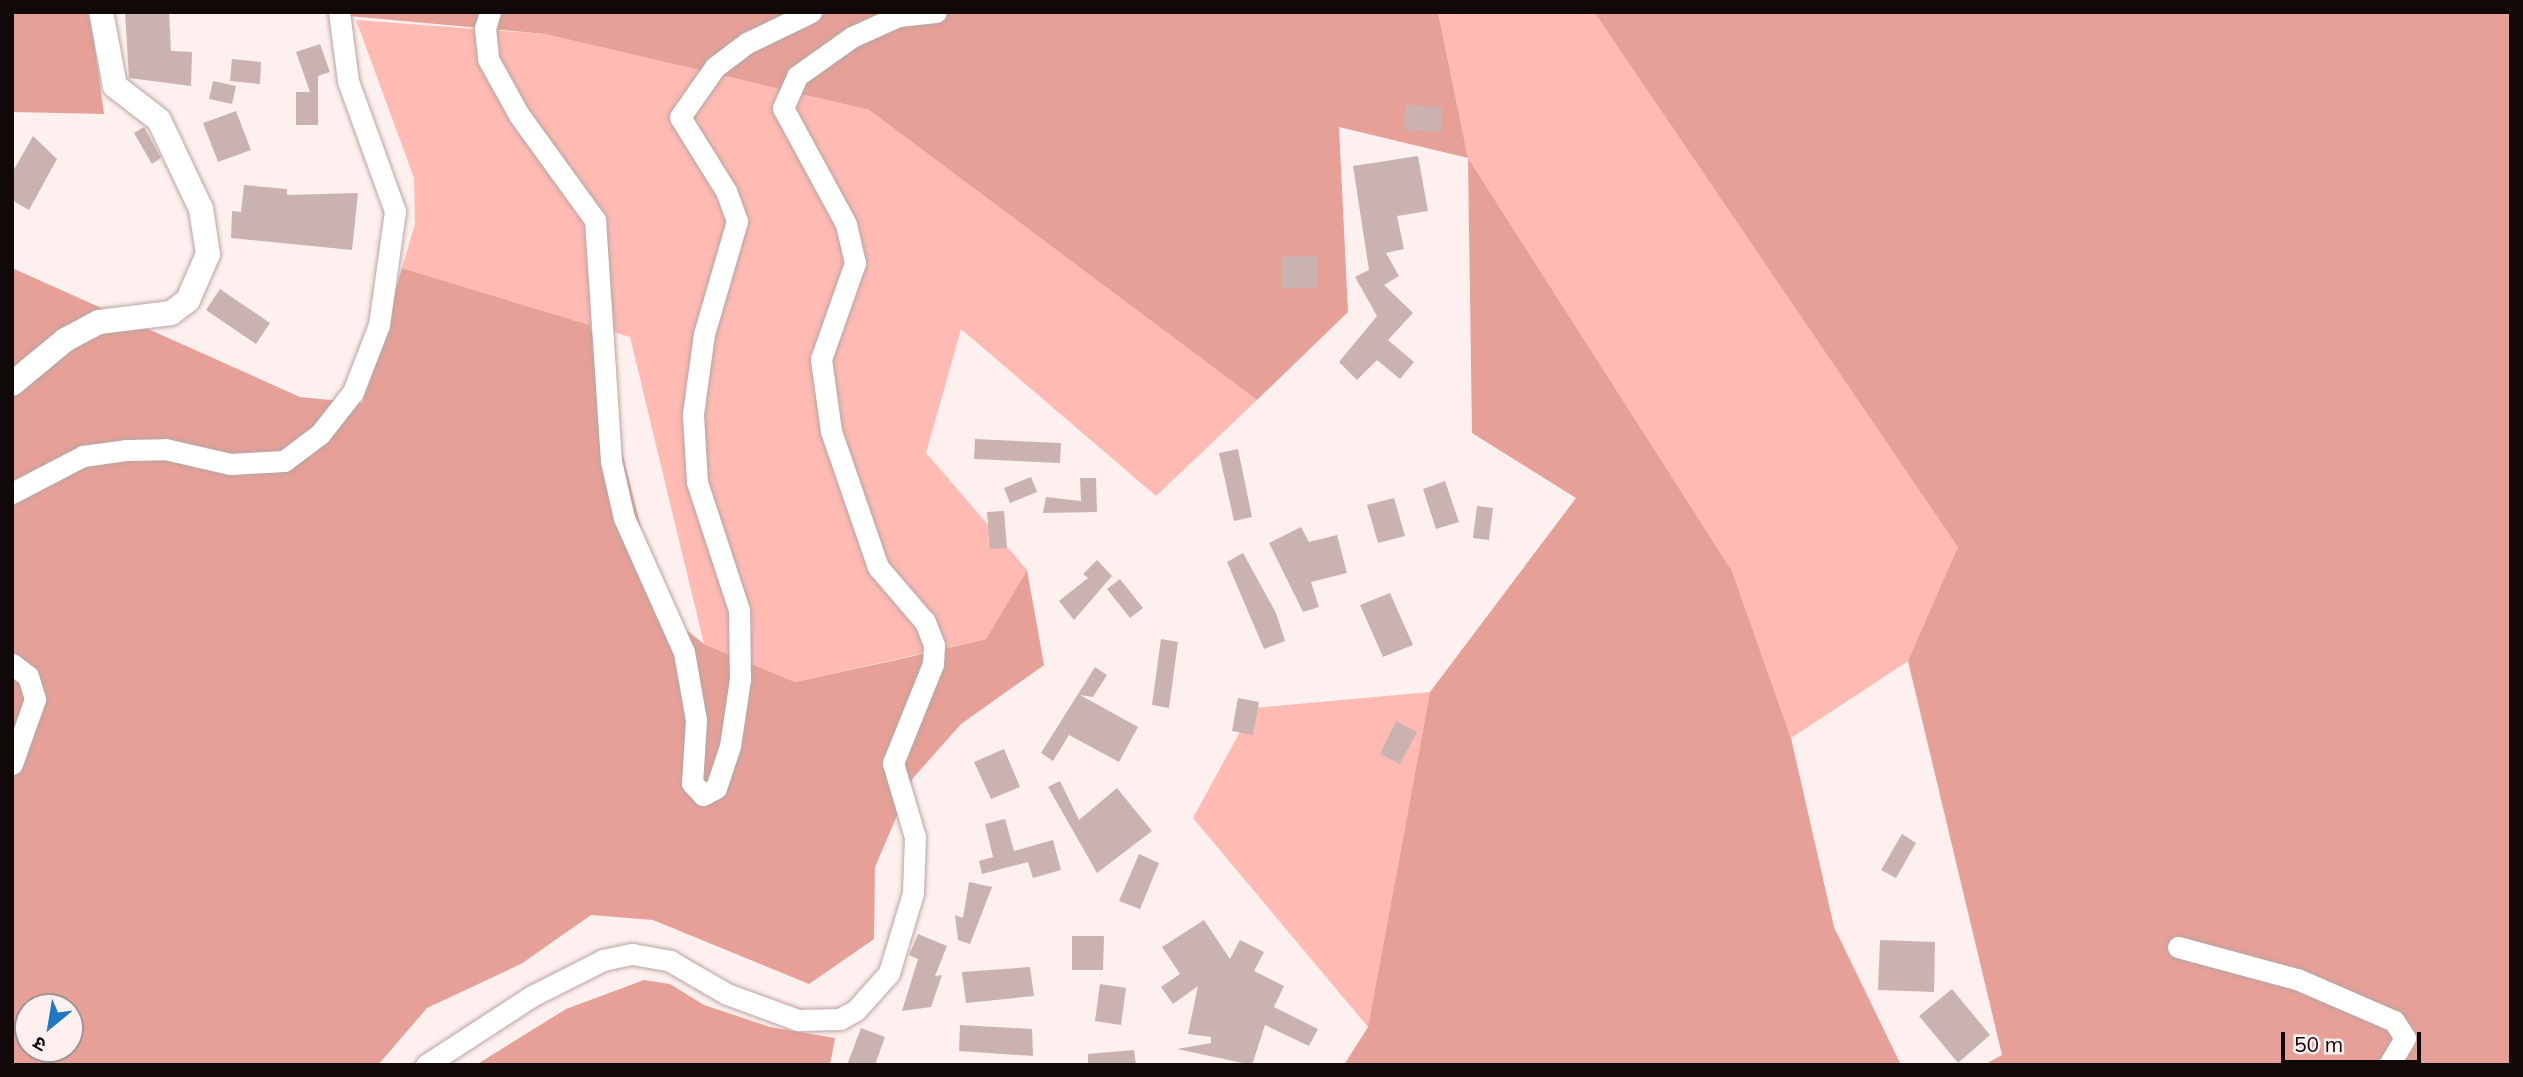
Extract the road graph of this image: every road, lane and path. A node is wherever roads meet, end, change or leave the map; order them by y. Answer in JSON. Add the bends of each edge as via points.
{"nodes":[{"id":1,"x":101,"y":12,"type":"edge"},
{"id":2,"x":339,"y":12,"type":"edge"},
{"id":3,"x":490,"y":12,"type":"edge"},
{"id":4,"x":811,"y":12,"type":"edge"},
{"id":5,"x":936,"y":12,"type":"edge"},
{"id":6,"x":12,"y":384,"type":"edge"},
{"id":7,"x":12,"y":493,"type":"edge"},
{"id":8,"x":12,"y":664,"type":"edge"},
{"id":9,"x":12,"y":764,"type":"edge"},
{"id":10,"x":2178,"y":947,"type":"dead end"},
{"id":11,"x":426,"y":1065,"type":"edge"},
{"id":12,"x":2389,"y":1065,"type":"edge"}],
"edges":[{"from":1,"to":6,"type":"street","via":[[115,86],[159,120],[201,209],[208,254],[188,300],[171,313],[99,322],[65,340]]},
{"from":2,"to":7,"type":"street","via":[[348,82],[395,211],[379,325],[353,392],[320,434],[284,461],[230,464],[164,449],[125,450],[83,456]]},
{"from":3,"to":4,"type":"street","via":[[485,29],[488,59],[519,116],[595,219],[611,461],[624,518],[684,652],[696,720],[692,783],[703,795],[716,788],[730,746],[740,679],[739,610],[697,482],[693,414],[704,334],[737,221],[726,191],[680,117],[715,67],[747,43]]},
{"from":5,"to":11,"type":"street","via":[[898,16],[852,37],[797,76],[783,108],[846,224],[855,263],[821,359],[831,431],[878,567],[925,622],[934,645],[933,664],[893,763],[915,837],[913,893],[889,973],[848,1014],[798,1020],[727,994],[670,961],[632,954],[603,960],[543,990]]},
{"from":8,"to":9,"type":"street","via":[[28,676],[35,699]]},
{"from":10,"to":12,"type":"street","via":[[2297,979],[2394,1021],[2405,1038]]}]}
